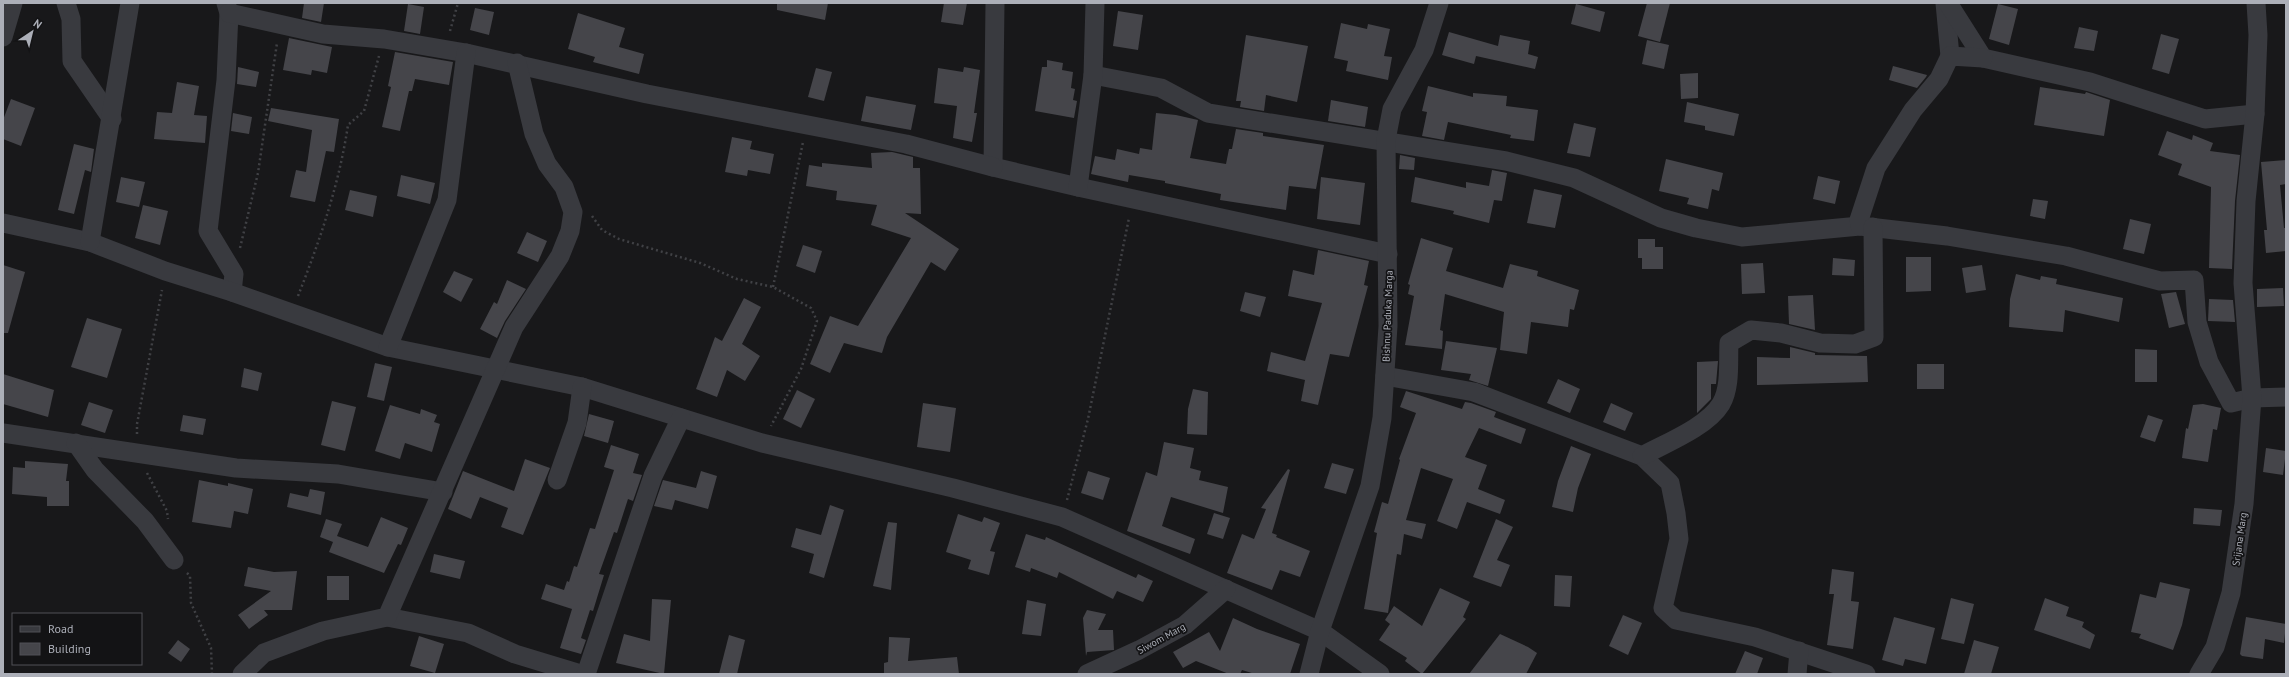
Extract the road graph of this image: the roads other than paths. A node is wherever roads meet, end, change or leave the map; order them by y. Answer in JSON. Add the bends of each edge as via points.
{"nodes":[{"id":1,"x":13,"y":3,"type":"edge"},
{"id":2,"x":66,"y":3,"type":"edge"},
{"id":3,"x":130,"y":3,"type":"edge"},
{"id":4,"x":995,"y":3,"type":"edge"},
{"id":5,"x":1095,"y":3,"type":"edge"},
{"id":6,"x":1439,"y":3,"type":"edge"},
{"id":7,"x":1947,"y":3,"type":"edge"},
{"id":8,"x":2256,"y":3,"type":"edge"},
{"id":9,"x":227,"y":8,"type":"edge"},
{"id":10,"x":3,"y":37,"type":"edge"},
{"id":11,"x":466,"y":53,"type":"junction"},
{"id":12,"x":1950,"y":56,"type":"junction"},
{"id":13,"x":1983,"y":58,"type":"junction"},
{"id":14,"x":516,"y":64,"type":"junction"},
{"id":15,"x":1092,"y":75,"type":"junction"},
{"id":16,"x":2255,"y":114,"type":"junction"},
{"id":17,"x":112,"y":119,"type":"junction"},
{"id":18,"x":1386,"y":140,"type":"junction"},
{"id":19,"x":993,"y":166,"type":"junction"},
{"id":20,"x":1078,"y":187,"type":"junction"},
{"id":21,"x":3,"y":224,"type":"edge"},
{"id":22,"x":1867,"y":227,"type":"junction"},
{"id":23,"x":90,"y":242,"type":"junction"},
{"id":24,"x":1388,"y":254,"type":"junction"},
{"id":25,"x":233,"y":283,"type":"junction"},
{"id":26,"x":388,"y":347,"type":"junction"},
{"id":27,"x":496,"y":369,"type":"junction"},
{"id":28,"x":1385,"y":376,"type":"junction"},
{"id":29,"x":582,"y":387,"type":"junction"},
{"id":30,"x":2286,"y":397,"type":"edge"},
{"id":31,"x":2252,"y":398,"type":"junction"},
{"id":32,"x":681,"y":418,"type":"junction"},
{"id":33,"x":3,"y":433,"type":"edge"},
{"id":34,"x":76,"y":443,"type":"junction"},
{"id":35,"x":1642,"y":456,"type":"junction"},
{"id":36,"x":557,"y":480,"type":"dead end"},
{"id":37,"x":443,"y":492,"type":"junction"},
{"id":38,"x":174,"y":560,"type":"dead end"},
{"id":39,"x":1226,"y":589,"type":"junction"},
{"id":40,"x":387,"y":617,"type":"junction"},
{"id":41,"x":1320,"y":631,"type":"junction"},
{"id":42,"x":1799,"y":651,"type":"junction"},
{"id":43,"x":1857,"y":673,"type":"edge"},
{"id":44,"x":242,"y":674,"type":"edge"},
{"id":45,"x":580,"y":674,"type":"edge"},
{"id":46,"x":586,"y":674,"type":"edge"},
{"id":47,"x":1087,"y":674,"type":"edge"},
{"id":48,"x":1309,"y":674,"type":"edge"},
{"id":49,"x":1380,"y":674,"type":"edge"},
{"id":50,"x":1796,"y":674,"type":"edge"},
{"id":51,"x":2199,"y":674,"type":"edge"}],
"edges":[{"from":1,"to":10,"type":"street"},
{"from":2,"to":17,"type":"street","via":[[72,19],[72,61]]},
{"from":3,"to":17,"type":"street"},
{"from":4,"to":19,"type":"street"},
{"from":5,"to":15,"type":"street"},
{"from":6,"to":18,"type":"street","name":"Bishnu Paduka Marga","via":[[1424,50],[1392,109]]},
{"from":7,"to":12,"type":"street"},
{"from":7,"to":13,"type":"street"},
{"from":8,"to":16,"type":"street","name":"Srijana Marg","via":[[2258,35]]},
{"from":9,"to":11,"type":"street","via":[[323,34],[384,39]]},
{"from":9,"to":25,"type":"street","via":[[226,80],[208,232]]},
{"from":11,"to":14,"type":"street"},
{"from":11,"to":26,"type":"street","via":[[447,200]]},
{"from":12,"to":13,"type":"street"},
{"from":12,"to":22,"type":"street","via":[[1939,79],[1913,110],[1876,168],[1859,220]]},
{"from":13,"to":16,"type":"street","via":[[2090,82],[2205,119]]},
{"from":14,"to":19,"type":"street","via":[[647,94],[906,144]]},
{"from":14,"to":27,"type":"street","via":[[534,134],[547,164],[564,187],[573,212],[570,231],[560,256],[514,327]]},
{"from":15,"to":18,"type":"street","via":[[1161,88],[1208,113]]},
{"from":15,"to":20,"type":"street"},
{"from":16,"to":31,"type":"street","name":"Srijana Marg","via":[[2246,201],[2243,283]]},
{"from":17,"to":23,"type":"street"},
{"from":18,"to":22,"type":"street","via":[[1506,160],[1574,178],[1661,218],[1742,237]]},
{"from":18,"to":24,"type":"street","name":"Bishnu Paduka Marga"},
{"from":19,"to":20,"type":"street"},
{"from":20,"to":24,"type":"street"},
{"from":21,"to":23,"type":"street"},
{"from":22,"to":31,"type":"street","via":[[1947,236],[2066,256],[2160,281],[2194,280],[2198,322],[2209,362],[2231,403]]},
{"from":22,"to":35,"type":"street","via":[[1874,337],[1855,344],[1820,343],[1781,333],[1751,330],[1729,343],[1726,388],[1721,403],[1708,420]]},
{"from":23,"to":25,"type":"street","via":[[165,271]]},
{"from":24,"to":28,"type":"street","name":"Bishnu Paduka Marga"},
{"from":25,"to":26,"type":"street","via":[[292,314]]},
{"from":26,"to":27,"type":"street"},
{"from":27,"to":29,"type":"street"},
{"from":27,"to":37,"type":"street"},
{"from":28,"to":35,"type":"street","via":[[1474,392]]},
{"from":28,"to":41,"type":"street","name":"Bishnu Paduka Marga","via":[[1382,418],[1370,486]]},
{"from":29,"to":32,"type":"street"},
{"from":29,"to":36,"type":"street","via":[[577,423]]},
{"from":30,"to":31,"type":"street"},
{"from":31,"to":51,"type":"street","name":"Srijana Marg","via":[[2244,504],[2231,593],[2215,647]]},
{"from":32,"to":39,"type":"street","via":[[762,443],[953,488],[1062,517]]},
{"from":32,"to":46,"type":"street","via":[[653,476]]},
{"from":33,"to":34,"type":"street"},
{"from":34,"to":37,"type":"street","via":[[236,468],[338,474]]},
{"from":34,"to":38,"type":"street","via":[[95,470],[145,521]]},
{"from":35,"to":42,"type":"street","via":[[1670,483],[1676,513],[1679,539],[1663,608],[1676,620],[1755,637]]},
{"from":37,"to":40,"type":"street"},
{"from":39,"to":41,"type":"street"},
{"from":39,"to":47,"type":"street","name":"Siwom Marg","via":[[1185,625]]},
{"from":40,"to":44,"type":"street","via":[[323,630],[264,653]]},
{"from":40,"to":45,"type":"street","via":[[468,633],[515,654]]},
{"from":41,"to":48,"type":"street","name":"Bishnu Paduka Marga"},
{"from":41,"to":49,"type":"street"},
{"from":42,"to":43,"type":"street"},
{"from":42,"to":50,"type":"street"}]}
